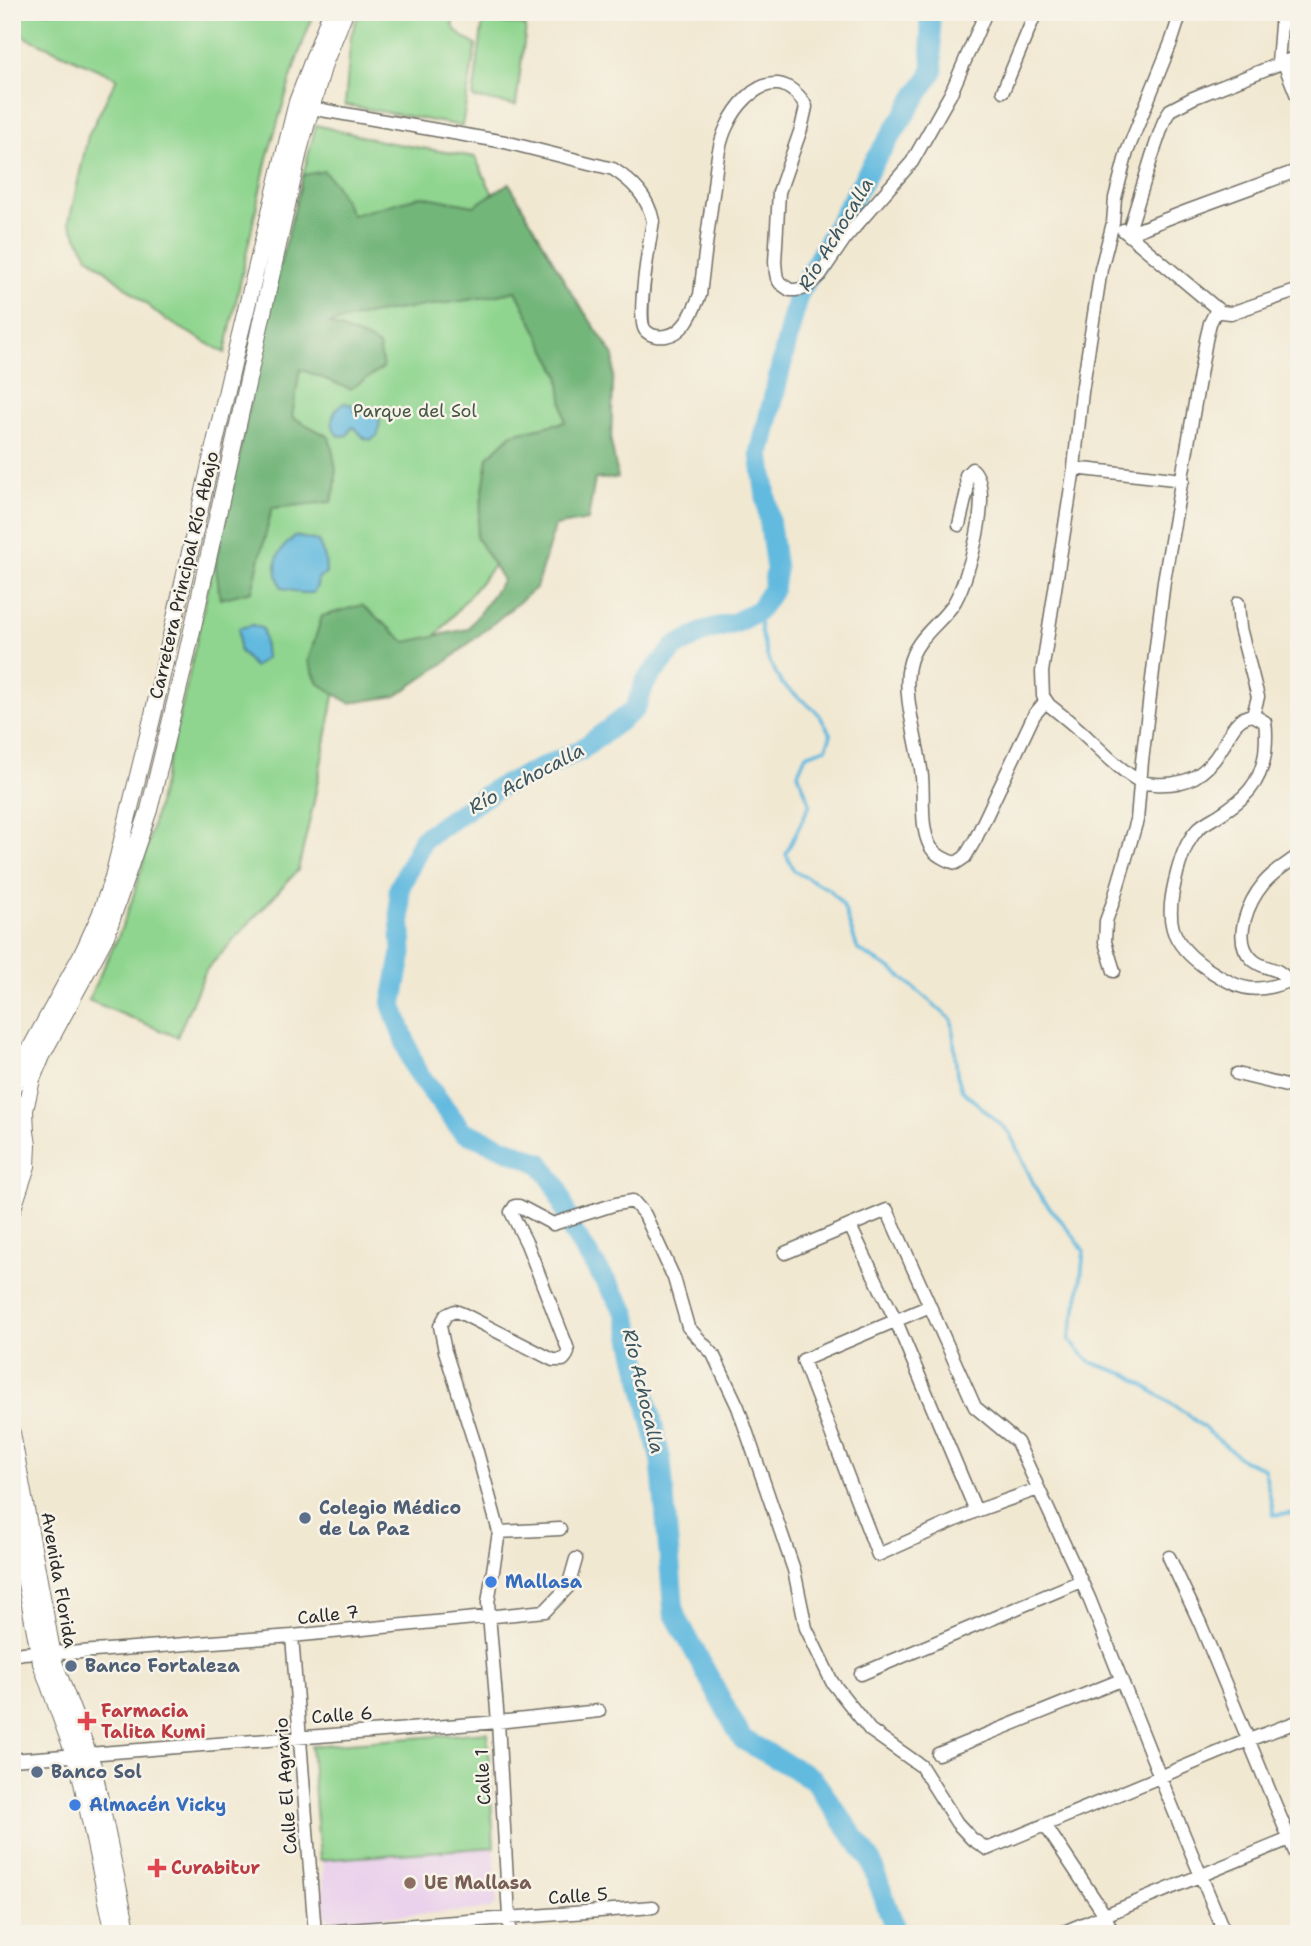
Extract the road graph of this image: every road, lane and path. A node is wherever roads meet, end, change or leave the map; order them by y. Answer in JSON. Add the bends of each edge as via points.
{"nodes":[{"id":1,"x":331,"y":12,"type":"edge"},
{"id":2,"x":345,"y":12,"type":"edge"},
{"id":3,"x":986,"y":12,"type":"edge"},
{"id":4,"x":1036,"y":12,"type":"edge"},
{"id":5,"x":1181,"y":12,"type":"edge"},
{"id":6,"x":1282,"y":12,"type":"edge"},
{"id":7,"x":1299,"y":56,"type":"edge"},
{"id":8,"x":1281,"y":62,"type":"junction"},
{"id":9,"x":1003,"y":91,"type":"dead end"},
{"id":10,"x":1299,"y":101,"type":"edge"},
{"id":11,"x":304,"y":105,"type":"junction"},
{"id":12,"x":1299,"y":170,"type":"edge"},
{"id":13,"x":1113,"y":223,"type":"junction"},
{"id":14,"x":1128,"y":234,"type":"junction"},
{"id":15,"x":1299,"y":290,"type":"edge"},
{"id":16,"x":1217,"y":309,"type":"junction"},
{"id":17,"x":1074,"y":468,"type":"junction"},
{"id":18,"x":1183,"y":480,"type":"junction"},
{"id":19,"x":959,"y":525,"type":"dead end"},
{"id":20,"x":1238,"y":603,"type":"dead end"},
{"id":21,"x":1046,"y":701,"type":"junction"},
{"id":22,"x":1253,"y":715,"type":"junction"},
{"id":23,"x":1141,"y":783,"type":"junction"},
{"id":24,"x":1299,"y":855,"type":"edge"},
{"id":25,"x":1114,"y":971,"type":"dead end"},
{"id":26,"x":1293,"y":980,"type":"edge"},
{"id":27,"x":1237,"y":1074,"type":"dead end"},
{"id":28,"x":1299,"y":1088,"type":"edge"},
{"id":29,"x":12,"y":1089,"type":"edge"},
{"id":30,"x":19,"y":1129,"type":"edge"},
{"id":31,"x":16,"y":1191,"type":"edge"},
{"id":32,"x":12,"y":1211,"type":"edge"},
{"id":33,"x":850,"y":1226,"type":"junction"},
{"id":34,"x":785,"y":1254,"type":"dead end"},
{"id":35,"x":930,"y":1306,"type":"junction"},
{"id":36,"x":896,"y":1321,"type":"junction"},
{"id":37,"x":12,"y":1433,"type":"edge"},
{"id":38,"x":1038,"y":1489,"type":"junction"},
{"id":39,"x":12,"y":1508,"type":"edge"},
{"id":40,"x":976,"y":1511,"type":"junction"},
{"id":41,"x":560,"y":1529,"type":"dead end"},
{"id":42,"x":499,"y":1532,"type":"junction"},
{"id":43,"x":1168,"y":1557,"type":"dead end"},
{"id":44,"x":576,"y":1559,"type":"dead end"},
{"id":45,"x":1081,"y":1581,"type":"junction"},
{"id":46,"x":489,"y":1617,"type":"junction"},
{"id":47,"x":292,"y":1636,"type":"junction"},
{"id":48,"x":46,"y":1652,"type":"junction"},
{"id":49,"x":12,"y":1655,"type":"edge"},
{"id":50,"x":861,"y":1674,"type":"dead end"},
{"id":51,"x":1121,"y":1679,"type":"junction"},
{"id":52,"x":599,"y":1711,"type":"dead end"},
{"id":53,"x":498,"y":1721,"type":"junction"},
{"id":54,"x":1299,"y":1721,"type":"edge"},
{"id":55,"x":299,"y":1736,"type":"junction"},
{"id":56,"x":1248,"y":1740,"type":"junction"},
{"id":57,"x":938,"y":1754,"type":"dead end"},
{"id":58,"x":81,"y":1756,"type":"junction"},
{"id":59,"x":12,"y":1760,"type":"edge"},
{"id":60,"x":1160,"y":1777,"type":"junction"},
{"id":61,"x":1045,"y":1825,"type":"junction"},
{"id":62,"x":1294,"y":1837,"type":"edge"},
{"id":63,"x":1299,"y":1862,"type":"edge"},
{"id":64,"x":1201,"y":1875,"type":"junction"},
{"id":65,"x":653,"y":1907,"type":"dead end"},
{"id":66,"x":1105,"y":1915,"type":"junction"},
{"id":67,"x":509,"y":1919,"type":"junction"},
{"id":68,"x":315,"y":1933,"type":"edge"},
{"id":69,"x":114,"y":1934,"type":"edge"},
{"id":70,"x":128,"y":1934,"type":"edge"},
{"id":71,"x":296,"y":1934,"type":"edge"},
{"id":72,"x":510,"y":1934,"type":"edge"},
{"id":73,"x":1059,"y":1934,"type":"edge"},
{"id":74,"x":1113,"y":1934,"type":"edge"},
{"id":75,"x":1225,"y":1934,"type":"edge"}],
"edges":[{"from":1,"to":11,"type":"main road","name":"Carretera Principal Río Abajo"},
{"from":2,"to":11,"type":"main road","name":"Carretera Principal Río Abajo"},
{"from":3,"to":11,"type":"street","via":[[951,93],[912,162],[846,237],[820,275],[802,289],[785,287],[776,278],[775,262],[779,192],[806,107],[799,96],[778,84],[752,93],[726,127],[718,157],[700,295],[683,326],[663,337],[650,334],[642,324],[651,210],[644,196],[613,169],[505,142]]},
{"from":4,"to":9,"type":"street"},
{"from":5,"to":13,"type":"street","via":[[1127,152]]},
{"from":6,"to":8,"type":"street"},
{"from":7,"to":8,"type":"street"},
{"from":8,"to":10,"type":"street"},
{"from":8,"to":14,"type":"street","via":[[1170,110]]},
{"from":11,"to":29,"type":"main road","name":"Carretera Principal Río Abajo","via":[[235,355],[113,877],[84,950]]},
{"from":11,"to":30,"type":"main road","name":"Carretera Principal Río Abajo","via":[[149,810],[106,936],[42,1055]]},
{"from":12,"to":14,"type":"street"},
{"from":13,"to":14,"type":"street"},
{"from":13,"to":17,"type":"street","via":[[1099,282]]},
{"from":14,"to":16,"type":"street"},
{"from":15,"to":16,"type":"street","via":[[1231,313]]},
{"from":16,"to":18,"type":"street","via":[[1206,340]]},
{"from":17,"to":18,"type":"street"},
{"from":17,"to":21,"type":"street","via":[[1042,672]]},
{"from":18,"to":23,"type":"street","via":[[1164,581]]},
{"from":19,"to":21,"type":"street","via":[[966,474],[972,469],[979,476],[982,500],[966,579],[953,604],[915,648],[907,683],[922,775],[925,830],[929,845],[939,855],[956,863],[965,858],[1034,715]]},
{"from":20,"to":22,"type":"street","via":[[1258,697]]},
{"from":21,"to":23,"type":"street"},
{"from":22,"to":23,"type":"street","via":[[1236,724],[1220,752],[1197,777]]},
{"from":22,"to":26,"type":"street","via":[[1265,722],[1267,731],[1263,765],[1241,799],[1198,828],[1189,840],[1173,889],[1170,917],[1184,950],[1218,976],[1258,990]]},
{"from":23,"to":25,"type":"street","via":[[1137,820],[1106,921],[1105,942]]},
{"from":24,"to":26,"type":"street","via":[[1264,881],[1250,904],[1242,937],[1252,959]]},
{"from":27,"to":28,"type":"street"},
{"from":30,"to":31,"type":"main road","name":"Carretera Principal Río Abajo","via":[[28,1144],[27,1166]]},
{"from":31,"to":32,"type":"main road"},
{"from":33,"to":34,"type":"street"},
{"from":33,"to":35,"type":"street","via":[[887,1210]]},
{"from":33,"to":36,"type":"street"},
{"from":35,"to":36,"type":"street"},
{"from":35,"to":38,"type":"street","via":[[975,1407],[1017,1442]]},
{"from":36,"to":40,"type":"street"},
{"from":36,"to":40,"type":"street","via":[[803,1360],[878,1555]]},
{"from":37,"to":48,"type":"main road","name":"Avenida Florida"},
{"from":38,"to":40,"type":"street"},
{"from":38,"to":45,"type":"street"},
{"from":39,"to":48,"type":"main road","name":"Avenida Florida"},
{"from":41,"to":42,"type":"street"},
{"from":42,"to":46,"type":"street","name":"Calle 1"},
{"from":42,"to":61,"type":"street","via":[[445,1351],[442,1319],[454,1311],[463,1314],[553,1360],[564,1360],[566,1344],[512,1209],[519,1206],[553,1224],[633,1201],[645,1215],[674,1278],[688,1327],[713,1354],[738,1407],[794,1570],[806,1628],[832,1682],[870,1730],[921,1766],[972,1839],[987,1849]]},
{"from":43,"to":56,"type":"street"},
{"from":44,"to":46,"type":"street","name":"Calle 7","via":[[568,1587],[545,1611]]},
{"from":45,"to":50,"type":"street"},
{"from":45,"to":51,"type":"street"},
{"from":46,"to":47,"type":"street","name":"Calle 7"},
{"from":46,"to":53,"type":"street","name":"Calle 1"},
{"from":47,"to":48,"type":"street","name":"Calle 7"},
{"from":47,"to":55,"type":"street","name":"Calle El Agrario"},
{"from":48,"to":49,"type":"street","name":"Calle 7"},
{"from":48,"to":58,"type":"main road","name":"Avenida Florida","via":[[54,1662]]},
{"from":51,"to":57,"type":"street"},
{"from":51,"to":60,"type":"street"},
{"from":52,"to":53,"type":"street","name":"Calle 6"},
{"from":53,"to":55,"type":"street","name":"Calle 6"},
{"from":53,"to":67,"type":"street","name":"Calle 1"},
{"from":54,"to":56,"type":"street"},
{"from":55,"to":58,"type":"street","name":"Calle 6"},
{"from":55,"to":68,"type":"street","name":"Calle El Agrario"},
{"from":56,"to":60,"type":"street"},
{"from":56,"to":62,"type":"street"},
{"from":58,"to":59,"type":"street","name":"Calle 6"},
{"from":58,"to":69,"type":"main road","name":"Avenida Florida","via":[[79,1768]]},
{"from":58,"to":70,"type":"main road","name":"Avenida Florida","via":[[93,1766]]},
{"from":60,"to":61,"type":"street"},
{"from":60,"to":64,"type":"street"},
{"from":61,"to":66,"type":"street"},
{"from":62,"to":63,"type":"street"},
{"from":62,"to":64,"type":"street"},
{"from":64,"to":66,"type":"street"},
{"from":64,"to":75,"type":"street"},
{"from":65,"to":67,"type":"street","name":"Calle 5"},
{"from":66,"to":73,"type":"street"},
{"from":66,"to":74,"type":"street"},
{"from":67,"to":68,"type":"street","name":"Calle 5"},
{"from":67,"to":72,"type":"street","name":"Calle 1"},
{"from":68,"to":71,"type":"street","name":"Calle 5"}]}
